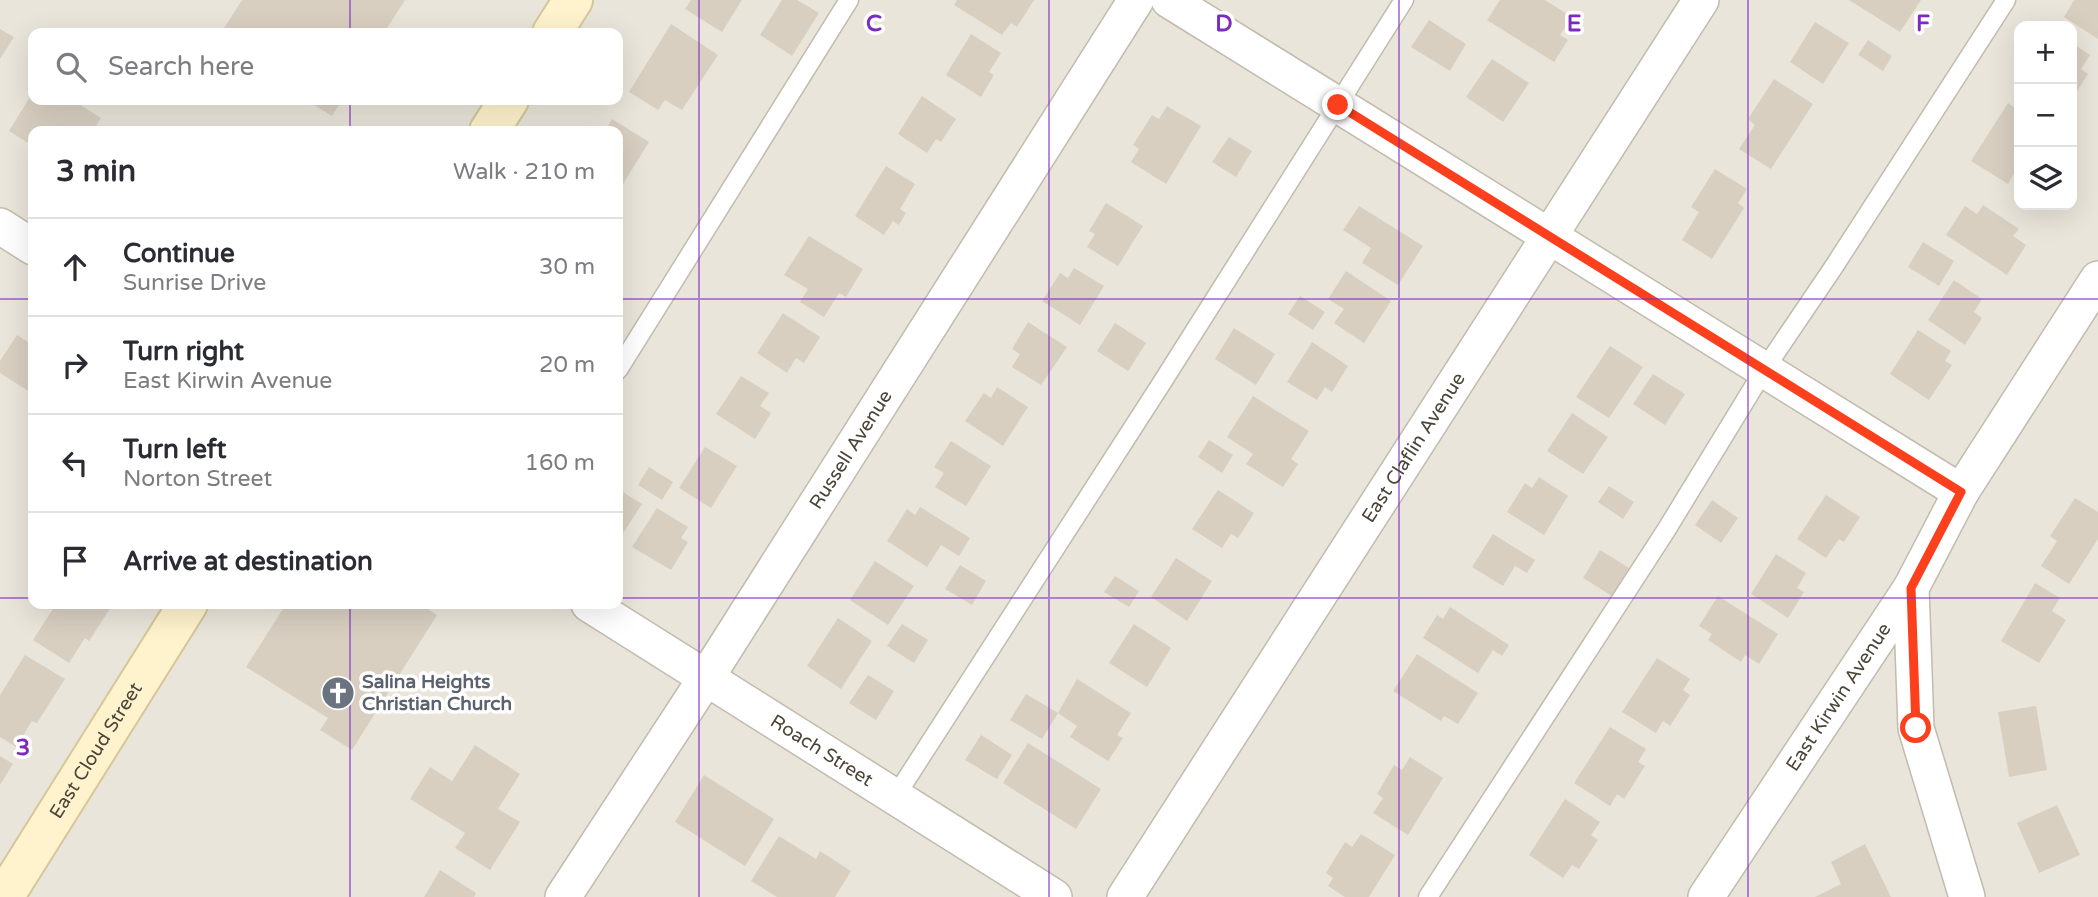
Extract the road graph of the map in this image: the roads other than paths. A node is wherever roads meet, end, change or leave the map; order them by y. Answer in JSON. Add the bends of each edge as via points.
{"nodes":[{"id":1,"x":573,"y":0,"type":"edge"},
{"id":2,"x":849,"y":0,"type":"edge"},
{"id":3,"x":1136,"y":0,"type":"edge"},
{"id":4,"x":1169,"y":0,"type":"edge"},
{"id":5,"x":1404,"y":0,"type":"edge"},
{"id":6,"x":1701,"y":0,"type":"edge"},
{"id":7,"x":2006,"y":0,"type":"edge"},
{"id":8,"x":555,"y":28,"type":"edge"},
{"id":9,"x":506,"y":105,"type":"edge"},
{"id":10,"x":1338,"y":105,"type":"junction"},
{"id":11,"x":492,"y":126,"type":"edge"},
{"id":12,"x":0,"y":226,"type":"edge"},
{"id":13,"x":1549,"y":236,"type":"junction"},
{"id":14,"x":28,"y":244,"type":"edge"},
{"id":15,"x":2098,"y":279,"type":"edge"},
{"id":16,"x":623,"y":362,"type":"edge"},
{"id":17,"x":1764,"y":370,"type":"junction"},
{"id":18,"x":1961,"y":492,"type":"junction"},
{"id":19,"x":1911,"y":588,"type":"junction"},
{"id":20,"x":185,"y":609,"type":"edge"},
{"id":21,"x":597,"y":609,"type":"edge"},
{"id":22,"x":706,"y":678,"type":"junction"},
{"id":23,"x":895,"y":797,"type":"junction"},
{"id":24,"x":4,"y":897,"type":"edge"},
{"id":25,"x":563,"y":897,"type":"edge"},
{"id":26,"x":1054,"y":897,"type":"edge"},
{"id":27,"x":1125,"y":897,"type":"edge"},
{"id":28,"x":1428,"y":897,"type":"edge"},
{"id":29,"x":1706,"y":897,"type":"edge"},
{"id":30,"x":1967,"y":897,"type":"edge"}],
"edges":[{"from":1,"to":8,"type":"main road"},
{"from":2,"to":16,"type":"lane"},
{"from":3,"to":22,"type":"street","name":"Russell Avenue"},
{"from":4,"to":10,"type":"street"},
{"from":5,"to":10,"type":"lane"},
{"from":6,"to":13,"type":"street","name":"East Claflin Avenue"},
{"from":7,"to":17,"type":"lane"},
{"from":9,"to":11,"type":"main road"},
{"from":10,"to":13,"type":"street"},
{"from":10,"to":23,"type":"lane"},
{"from":12,"to":14,"type":"street"},
{"from":13,"to":17,"type":"street"},
{"from":13,"to":27,"type":"street","name":"East Claflin Avenue"},
{"from":15,"to":18,"type":"street","name":"East Kirwin Avenue"},
{"from":17,"to":18,"type":"street"},
{"from":17,"to":28,"type":"lane","via":[[1665,532]]},
{"from":18,"to":19,"type":"street","name":"East Kirwin Avenue"},
{"from":19,"to":29,"type":"street","name":"East Kirwin Avenue"},
{"from":19,"to":30,"type":"street","via":[[1916,728]]},
{"from":20,"to":24,"type":"main road","name":"East Cloud Street"},
{"from":21,"to":22,"type":"street","name":"Roach Street"},
{"from":22,"to":23,"type":"street","name":"Roach Street"},
{"from":22,"to":25,"type":"street","name":"Russell Avenue"},
{"from":23,"to":26,"type":"street","name":"Roach Street"}]}
